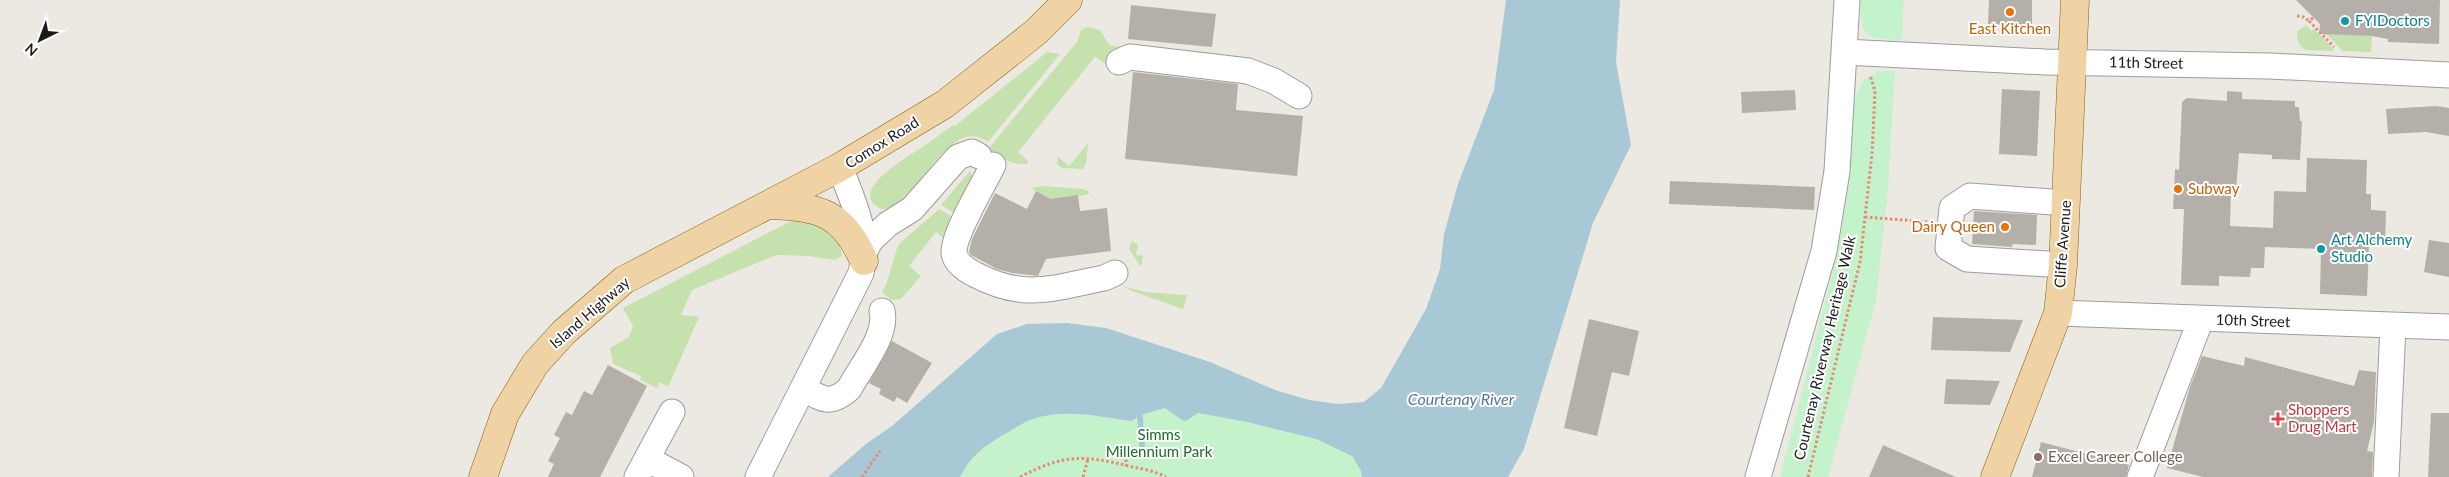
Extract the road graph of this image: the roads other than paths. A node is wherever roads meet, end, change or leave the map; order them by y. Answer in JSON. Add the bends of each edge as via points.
{"nodes":[{"id":1,"x":1068,"y":0,"type":"edge"},
{"id":2,"x":1847,"y":0,"type":"edge"},
{"id":3,"x":2075,"y":0,"type":"edge"},
{"id":4,"x":1844,"y":52,"type":"junction"},
{"id":5,"x":1119,"y":62,"type":"dead end"},
{"id":6,"x":2073,"y":62,"type":"junction"},
{"id":7,"x":2449,"y":75,"type":"edge"},
{"id":8,"x":1300,"y":96,"type":"dead end"},
{"id":9,"x":840,"y":167,"type":"junction"},
{"id":10,"x":2066,"y":202,"type":"junction"},
{"id":11,"x":768,"y":205,"type":"junction"},
{"id":12,"x":864,"y":256,"type":"junction"},
{"id":13,"x":2063,"y":265,"type":"junction"},
{"id":14,"x":1115,"y":273,"type":"dead end"},
{"id":15,"x":882,"y":311,"type":"dead end"},
{"id":16,"x":2058,"y":313,"type":"junction"},
{"id":17,"x":2201,"y":319,"type":"junction"},
{"id":18,"x":2393,"y":326,"type":"junction"},
{"id":19,"x":2449,"y":328,"type":"edge"},
{"id":20,"x":803,"y":388,"type":"junction"},
{"id":21,"x":672,"y":412,"type":"dead end"},
{"id":22,"x":642,"y":468,"type":"edge"},
{"id":23,"x":483,"y":477,"type":"edge"},
{"id":24,"x":681,"y":477,"type":"edge"},
{"id":25,"x":758,"y":477,"type":"edge"},
{"id":26,"x":1758,"y":477,"type":"edge"},
{"id":27,"x":1995,"y":477,"type":"edge"},
{"id":28,"x":2140,"y":477,"type":"edge"},
{"id":29,"x":2386,"y":477,"type":"edge"}],
"edges":[{"from":1,"to":9,"type":"main road","name":"Comox Road","via":[[1029,38],[945,104]]},
{"from":2,"to":4,"type":"street"},
{"from":3,"to":6,"type":"main road","name":"Cliffe Avenue"},
{"from":4,"to":6,"type":"street","name":"11th Street"},
{"from":4,"to":26,"type":"street","via":[[1837,171],[1824,251]]},
{"from":5,"to":8,"type":"street","via":[[1130,58],[1248,71]]},
{"from":6,"to":7,"type":"street","name":"11th Street","via":[[2277,66]]},
{"from":6,"to":10,"type":"main road","name":"Cliffe Avenue"},
{"from":9,"to":11,"type":"main road","name":"Island Highway"},
{"from":9,"to":12,"type":"street","name":"Comox Road","via":[[862,229]]},
{"from":10,"to":13,"type":"main road","name":"Cliffe Avenue"},
{"from":10,"to":13,"type":"street","via":[[1970,196],[1952,208],[1948,248],[1967,259]]},
{"from":11,"to":12,"type":"main road","via":[[806,207],[825,214],[840,223]]},
{"from":11,"to":23,"type":"main road","name":"Island Highway","via":[[624,280],[564,332],[535,364],[505,414]]},
{"from":12,"to":14,"type":"street","via":[[870,241],[888,224],[912,209],[958,157],[972,152],[986,160],[954,251],[962,266],[991,283],[1028,292],[1104,278]]},
{"from":12,"to":20,"type":"street","name":"Comox Road","via":[[856,284]]},
{"from":13,"to":16,"type":"main road","name":"Cliffe Avenue"},
{"from":15,"to":20,"type":"street","via":[[881,334],[849,390],[831,400]]},
{"from":16,"to":17,"type":"street","name":"10th Street"},
{"from":16,"to":27,"type":"main road","name":"Cliffe Avenue"},
{"from":17,"to":18,"type":"street","name":"10th Street"},
{"from":17,"to":28,"type":"street"},
{"from":18,"to":19,"type":"street","name":"10th Street"},
{"from":18,"to":29,"type":"street"},
{"from":20,"to":25,"type":"street","name":"Comox Road"},
{"from":21,"to":22,"type":"street"},
{"from":22,"to":24,"type":"street"}]}
